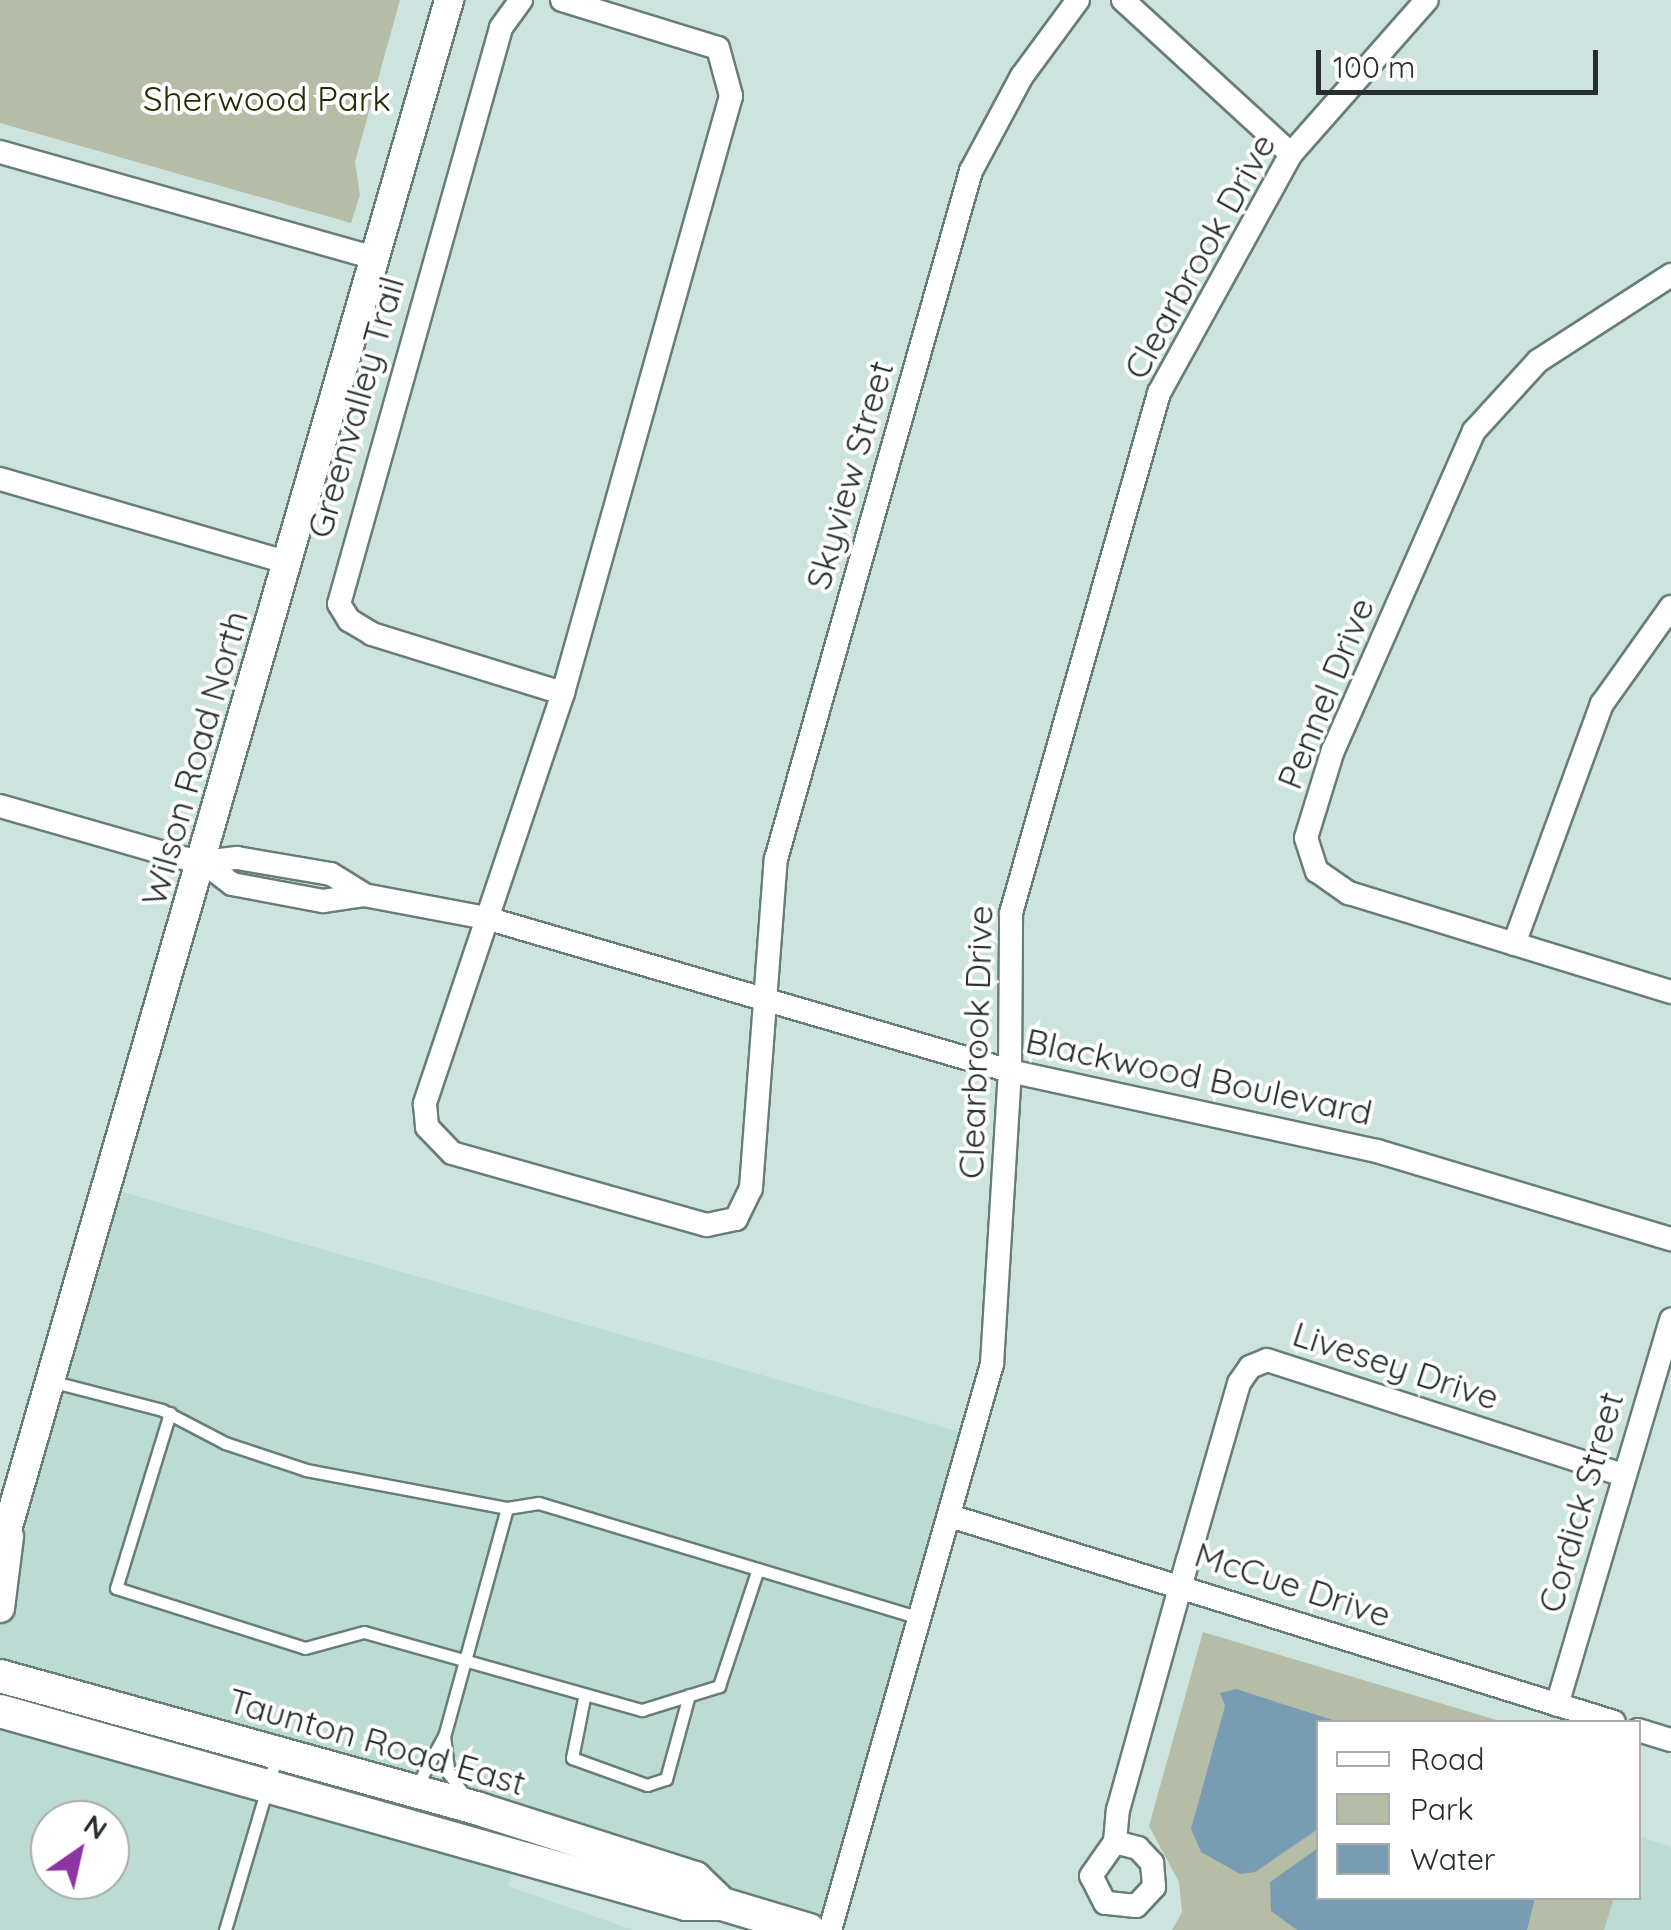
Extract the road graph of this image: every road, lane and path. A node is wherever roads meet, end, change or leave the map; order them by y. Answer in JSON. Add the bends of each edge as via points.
{"nodes":[{"id":1,"x":449,"y":0,"type":"edge"},
{"id":2,"x":521,"y":0,"type":"edge"},
{"id":3,"x":562,"y":0,"type":"edge"},
{"id":4,"x":1078,"y":0,"type":"edge"},
{"id":5,"x":1123,"y":0,"type":"edge"},
{"id":6,"x":1428,"y":0,"type":"edge"},
{"id":7,"x":0,"y":152,"type":"edge"},
{"id":8,"x":1291,"y":154,"type":"junction"},
{"id":9,"x":374,"y":258,"type":"junction"},
{"id":10,"x":1671,"y":275,"type":"edge"},
{"id":11,"x":0,"y":478,"type":"edge"},
{"id":12,"x":289,"y":563,"type":"junction"},
{"id":13,"x":1671,"y":607,"type":"edge"},
{"id":14,"x":563,"y":693,"type":"junction"},
{"id":15,"x":0,"y":806,"type":"edge"},
{"id":16,"x":203,"y":862,"type":"junction"},
{"id":17,"x":486,"y":918,"type":"junction"},
{"id":18,"x":1514,"y":944,"type":"junction"},
{"id":19,"x":1671,"y":992,"type":"edge"},
{"id":20,"x":762,"y":997,"type":"junction"},
{"id":21,"x":1010,"y":1071,"type":"junction"},
{"id":22,"x":1671,"y":1240,"type":"edge"},
{"id":23,"x":1671,"y":1319,"type":"edge"},
{"id":24,"x":54,"y":1382,"type":"junction"},
{"id":25,"x":170,"y":1412,"type":"junction"},
{"id":26,"x":1624,"y":1475,"type":"junction"},
{"id":27,"x":507,"y":1508,"type":"junction"},
{"id":28,"x":950,"y":1516,"type":"junction"},
{"id":29,"x":5,"y":1545,"type":"edge"},
{"id":30,"x":758,"y":1569,"type":"junction"},
{"id":31,"x":1181,"y":1584,"type":"junction"},
{"id":32,"x":0,"y":1608,"type":"edge"},
{"id":33,"x":920,"y":1618,"type":"junction"},
{"id":34,"x":464,"y":1662,"type":"junction"},
{"id":35,"x":0,"y":1676,"type":"edge"},
{"id":36,"x":689,"y":1696,"type":"junction"},
{"id":37,"x":584,"y":1698,"type":"junction"},
{"id":38,"x":1558,"y":1705,"type":"junction"},
{"id":39,"x":0,"y":1711,"type":"edge"},
{"id":40,"x":1607,"y":1720,"type":"edge"},
{"id":41,"x":1641,"y":1731,"type":"edge"},
{"id":42,"x":444,"y":1736,"type":"junction"},
{"id":43,"x":1671,"y":1740,"type":"edge"},
{"id":44,"x":277,"y":1755,"type":"junction"},
{"id":45,"x":397,"y":1786,"type":"junction"},
{"id":46,"x":268,"y":1787,"type":"junction"},
{"id":47,"x":476,"y":1808,"type":"junction"},
{"id":48,"x":1114,"y":1842,"type":"dead end"},
{"id":49,"x":722,"y":1904,"type":"junction"},
{"id":50,"x":226,"y":1930,"type":"edge"},
{"id":51,"x":809,"y":1930,"type":"edge"},
{"id":52,"x":830,"y":1930,"type":"edge"}],
"edges":[{"from":1,"to":9,"type":"street","name":"Wilson Road North"},
{"from":2,"to":14,"type":"street","name":"Greenvalley Trail","via":[[501,28],[339,604],[348,620],[372,634]]},
{"from":3,"to":14,"type":"street","via":[[718,48],[730,96]]},
{"from":4,"to":20,"type":"street","name":"Skyview Street","via":[[1022,76],[971,171],[776,859]]},
{"from":5,"to":8,"type":"street"},
{"from":6,"to":8,"type":"street","name":"Clearbrook Drive"},
{"from":7,"to":9,"type":"street"},
{"from":8,"to":21,"type":"street","name":"Clearbrook Drive","via":[[1158,393],[1011,913]]},
{"from":9,"to":12,"type":"street","name":"Wilson Road North"},
{"from":10,"to":18,"type":"street","name":"Pennel Drive","via":[[1538,361],[1474,431],[1333,750],[1306,838],[1317,872],[1349,893]]},
{"from":11,"to":12,"type":"street"},
{"from":12,"to":16,"type":"street","name":"Wilson Road North"},
{"from":13,"to":18,"type":"street","via":[[1602,704]]},
{"from":14,"to":17,"type":"street"},
{"from":15,"to":16,"type":"street","name":"Blackwood Boulevard"},
{"from":16,"to":17,"type":"street","name":"Blackwood Boulevard","via":[[232,884],[323,900],[364,894]]},
{"from":16,"to":24,"type":"street","name":"Wilson Road North"},
{"from":17,"to":20,"type":"street","name":"Blackwood Boulevard"},
{"from":17,"to":20,"type":"street","name":"Skyview Street","via":[[426,1104],[427,1127],[452,1153],[707,1225],[736,1220],[751,1188]]},
{"from":18,"to":19,"type":"street","name":"Pennel Drive"},
{"from":20,"to":21,"type":"street","name":"Blackwood Boulevard"},
{"from":21,"to":22,"type":"street","name":"Blackwood Boulevard","via":[[1378,1151]]},
{"from":21,"to":28,"type":"street","name":"Clearbrook Drive","via":[[992,1364]]},
{"from":23,"to":26,"type":"street","name":"Cordick Street"},
{"from":24,"to":25,"type":"lane"},
{"from":24,"to":29,"type":"street","name":"Wilson Road North"},
{"from":25,"to":27,"type":"lane","via":[[225,1443],[306,1470]]},
{"from":25,"to":34,"type":"lane","via":[[116,1588],[305,1648],[354,1630]]},
{"from":26,"to":31,"type":"street","name":"Livesey Drive","via":[[1267,1360],[1239,1383]]},
{"from":26,"to":38,"type":"street","name":"Cordick Street"},
{"from":27,"to":30,"type":"lane","via":[[539,1503]]},
{"from":27,"to":34,"type":"lane"},
{"from":28,"to":31,"type":"street","name":"McCue Drive"},
{"from":28,"to":33,"type":"street","name":"Clearbrook Drive"},
{"from":29,"to":32,"type":"street","name":"Wilson Road North"},
{"from":30,"to":33,"type":"lane"},
{"from":30,"to":36,"type":"lane","via":[[720,1686]]},
{"from":31,"to":38,"type":"street","name":"McCue Drive"},
{"from":31,"to":48,"type":"street"},
{"from":33,"to":52,"type":"street","name":"Clearbrook Drive"},
{"from":34,"to":37,"type":"lane"},
{"from":34,"to":42,"type":"lane"},
{"from":35,"to":44,"type":"main road","name":"Taunton Road East"},
{"from":36,"to":37,"type":"lane","via":[[642,1710]]},
{"from":36,"to":37,"type":"lane","via":[[666,1779],[647,1785],[572,1758]]},
{"from":38,"to":40,"type":"street","name":"McCue Drive"},
{"from":39,"to":46,"type":"main road","name":"Taunton Road East"},
{"from":41,"to":43,"type":"street"},
{"from":42,"to":45,"type":"lane","via":[[420,1780]]},
{"from":42,"to":47,"type":"lane","via":[[448,1774]]},
{"from":44,"to":45,"type":"main road","name":"Taunton Road East"},
{"from":44,"to":46,"type":"lane"},
{"from":45,"to":47,"type":"main road","name":"Taunton Road East"},
{"from":46,"to":49,"type":"main road","name":"Taunton Road East","via":[[686,1904]]},
{"from":46,"to":50,"type":"lane"},
{"from":47,"to":49,"type":"main road","name":"Taunton Road East","via":[[695,1878]]},
{"from":49,"to":51,"type":"main road","name":"Taunton Road East"}]}
